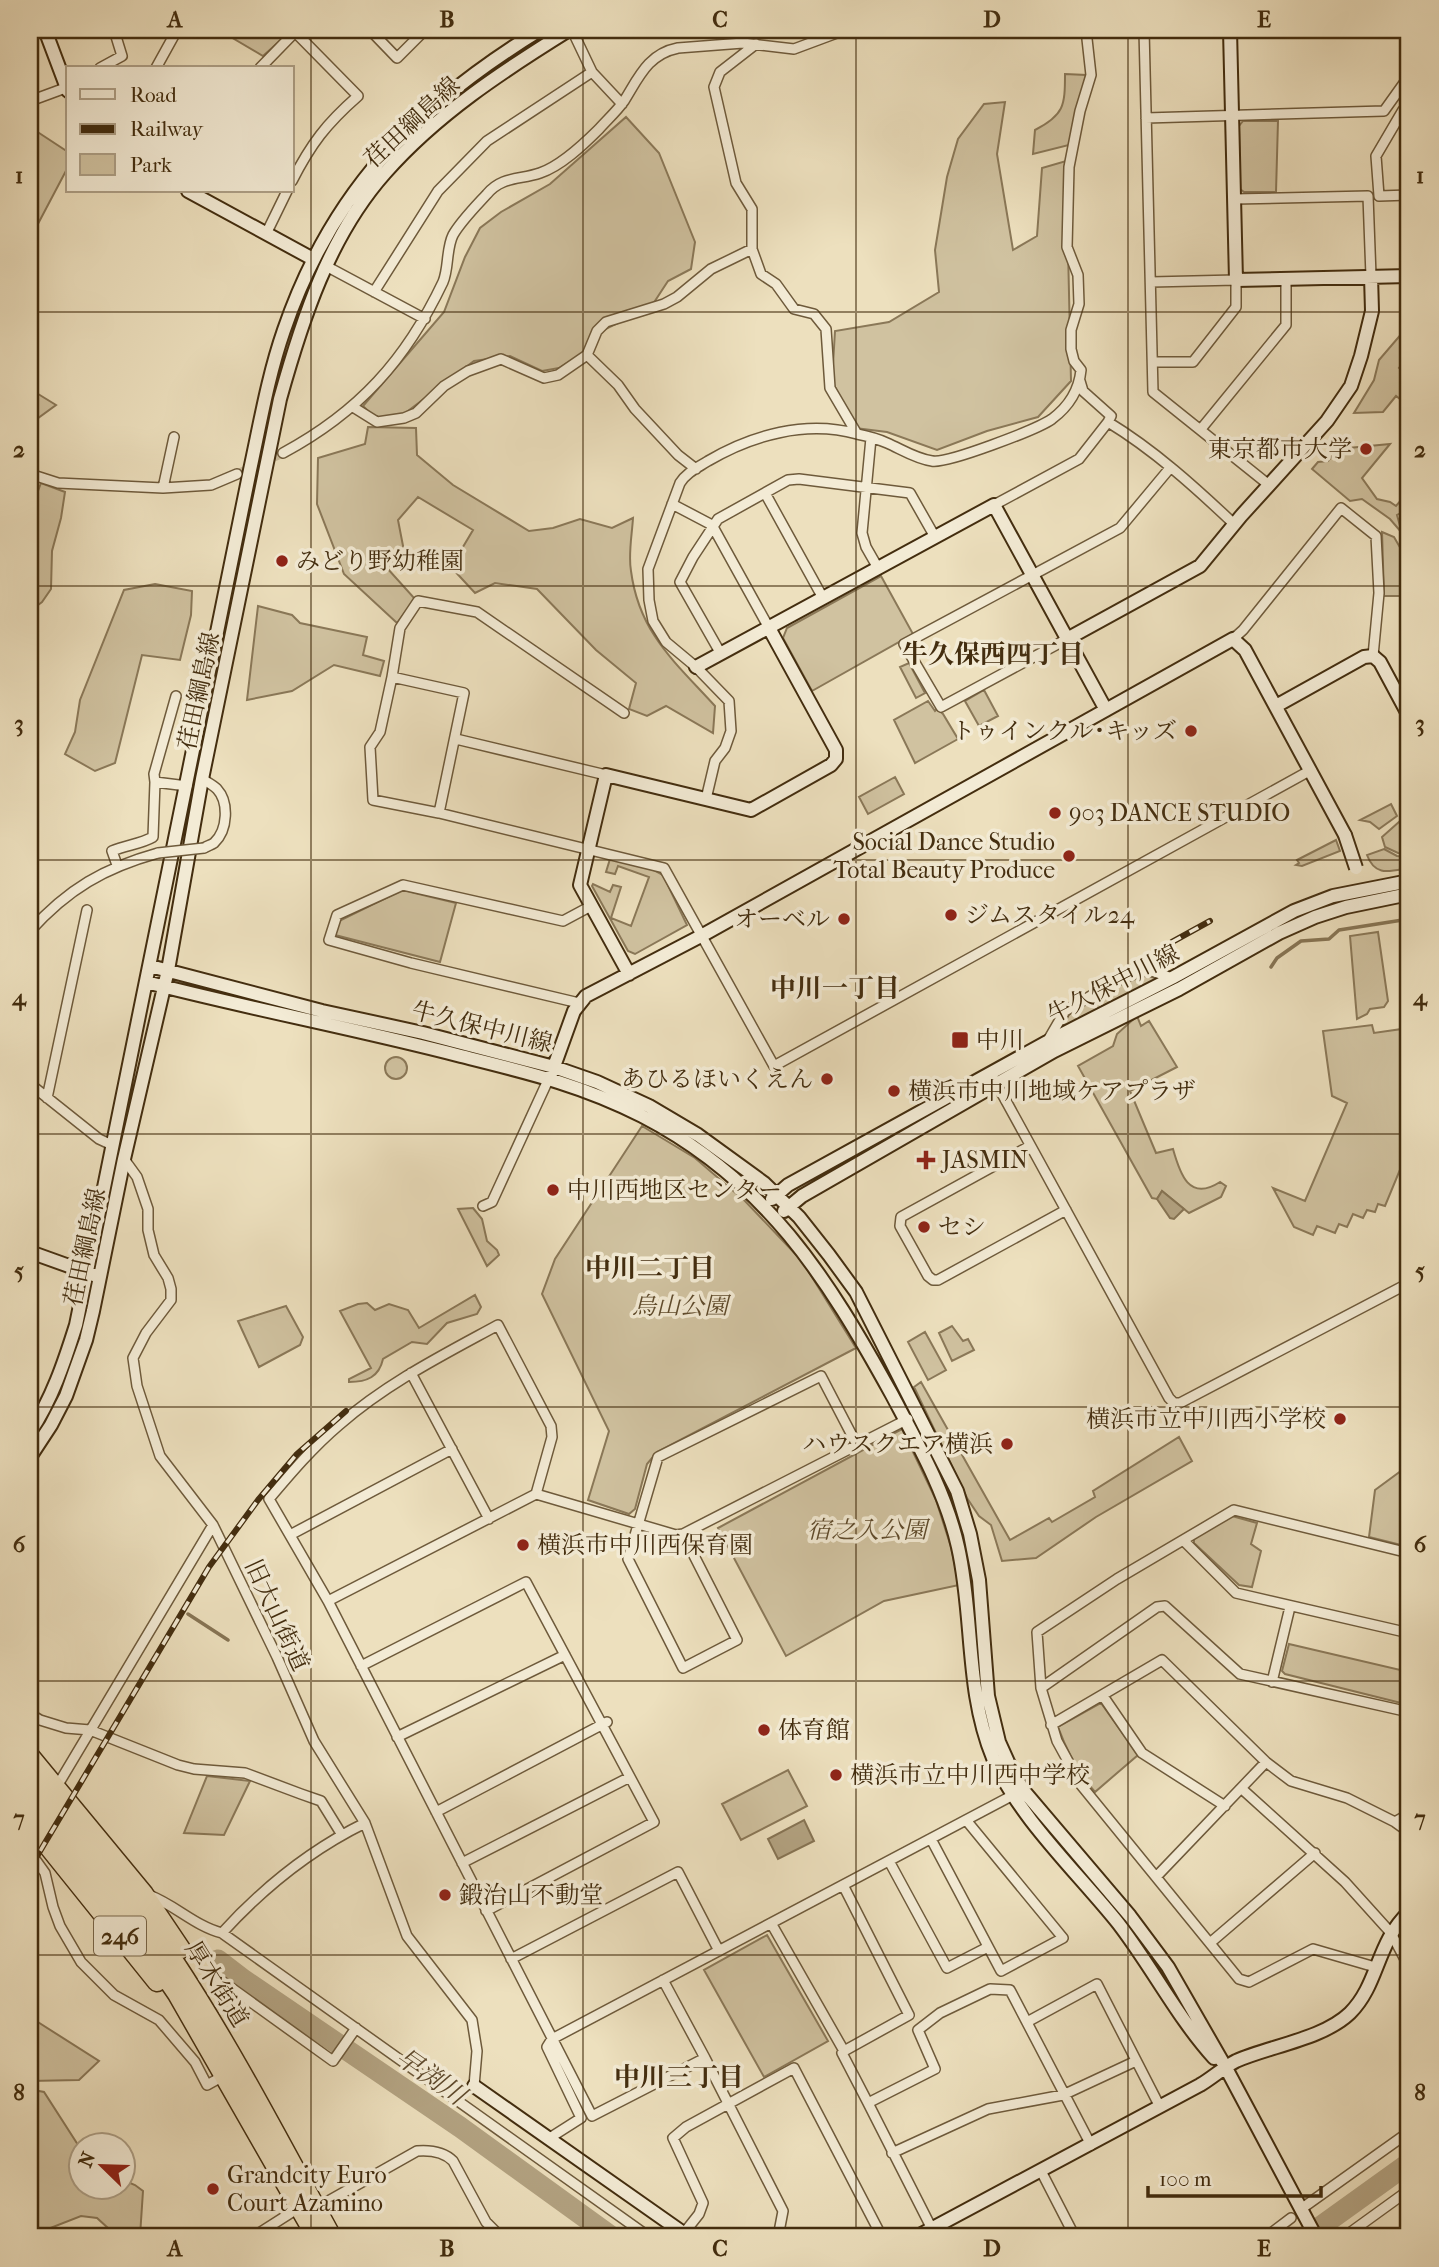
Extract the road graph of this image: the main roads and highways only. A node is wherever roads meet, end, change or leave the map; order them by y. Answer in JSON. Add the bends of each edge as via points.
{"nodes":[{"id":1,"x":30,"y":1756,"type":"edge"},
{"id":2,"x":30,"y":1777,"type":"edge"},
{"id":3,"x":30,"y":1802,"type":"edge"},
{"id":4,"x":30,"y":1824,"type":"edge"},
{"id":5,"x":128,"y":1898,"type":"junction"},
{"id":6,"x":209,"y":2048,"type":"junction"},
{"id":7,"x":308,"y":2208,"type":"junction"},
{"id":8,"x":316,"y":2237,"type":"edge"},
{"id":9,"x":332,"y":2237,"type":"edge"}],
"edges":[{"from":1,"to":5,"type":"highway","number":"246"},
{"from":2,"to":5,"type":"highway","name":"厚木街道","number":"246"},
{"from":3,"to":5,"type":"highway","name":"厚木街道","number":"246"},
{"from":4,"to":6,"type":"highway","number":"246"},
{"from":5,"to":6,"type":"highway","name":"厚木街道","number":"246"},
{"from":5,"to":7,"type":"highway","name":"厚木街道","number":"246","via":[[174,1960],[254,2096]]},
{"from":6,"to":7,"type":"highway","name":"厚木街道","number":"246"},
{"from":7,"to":8,"type":"highway","name":"厚木街道","number":"246"},
{"from":7,"to":9,"type":"highway","name":"厚木街道","number":"246"}]}
